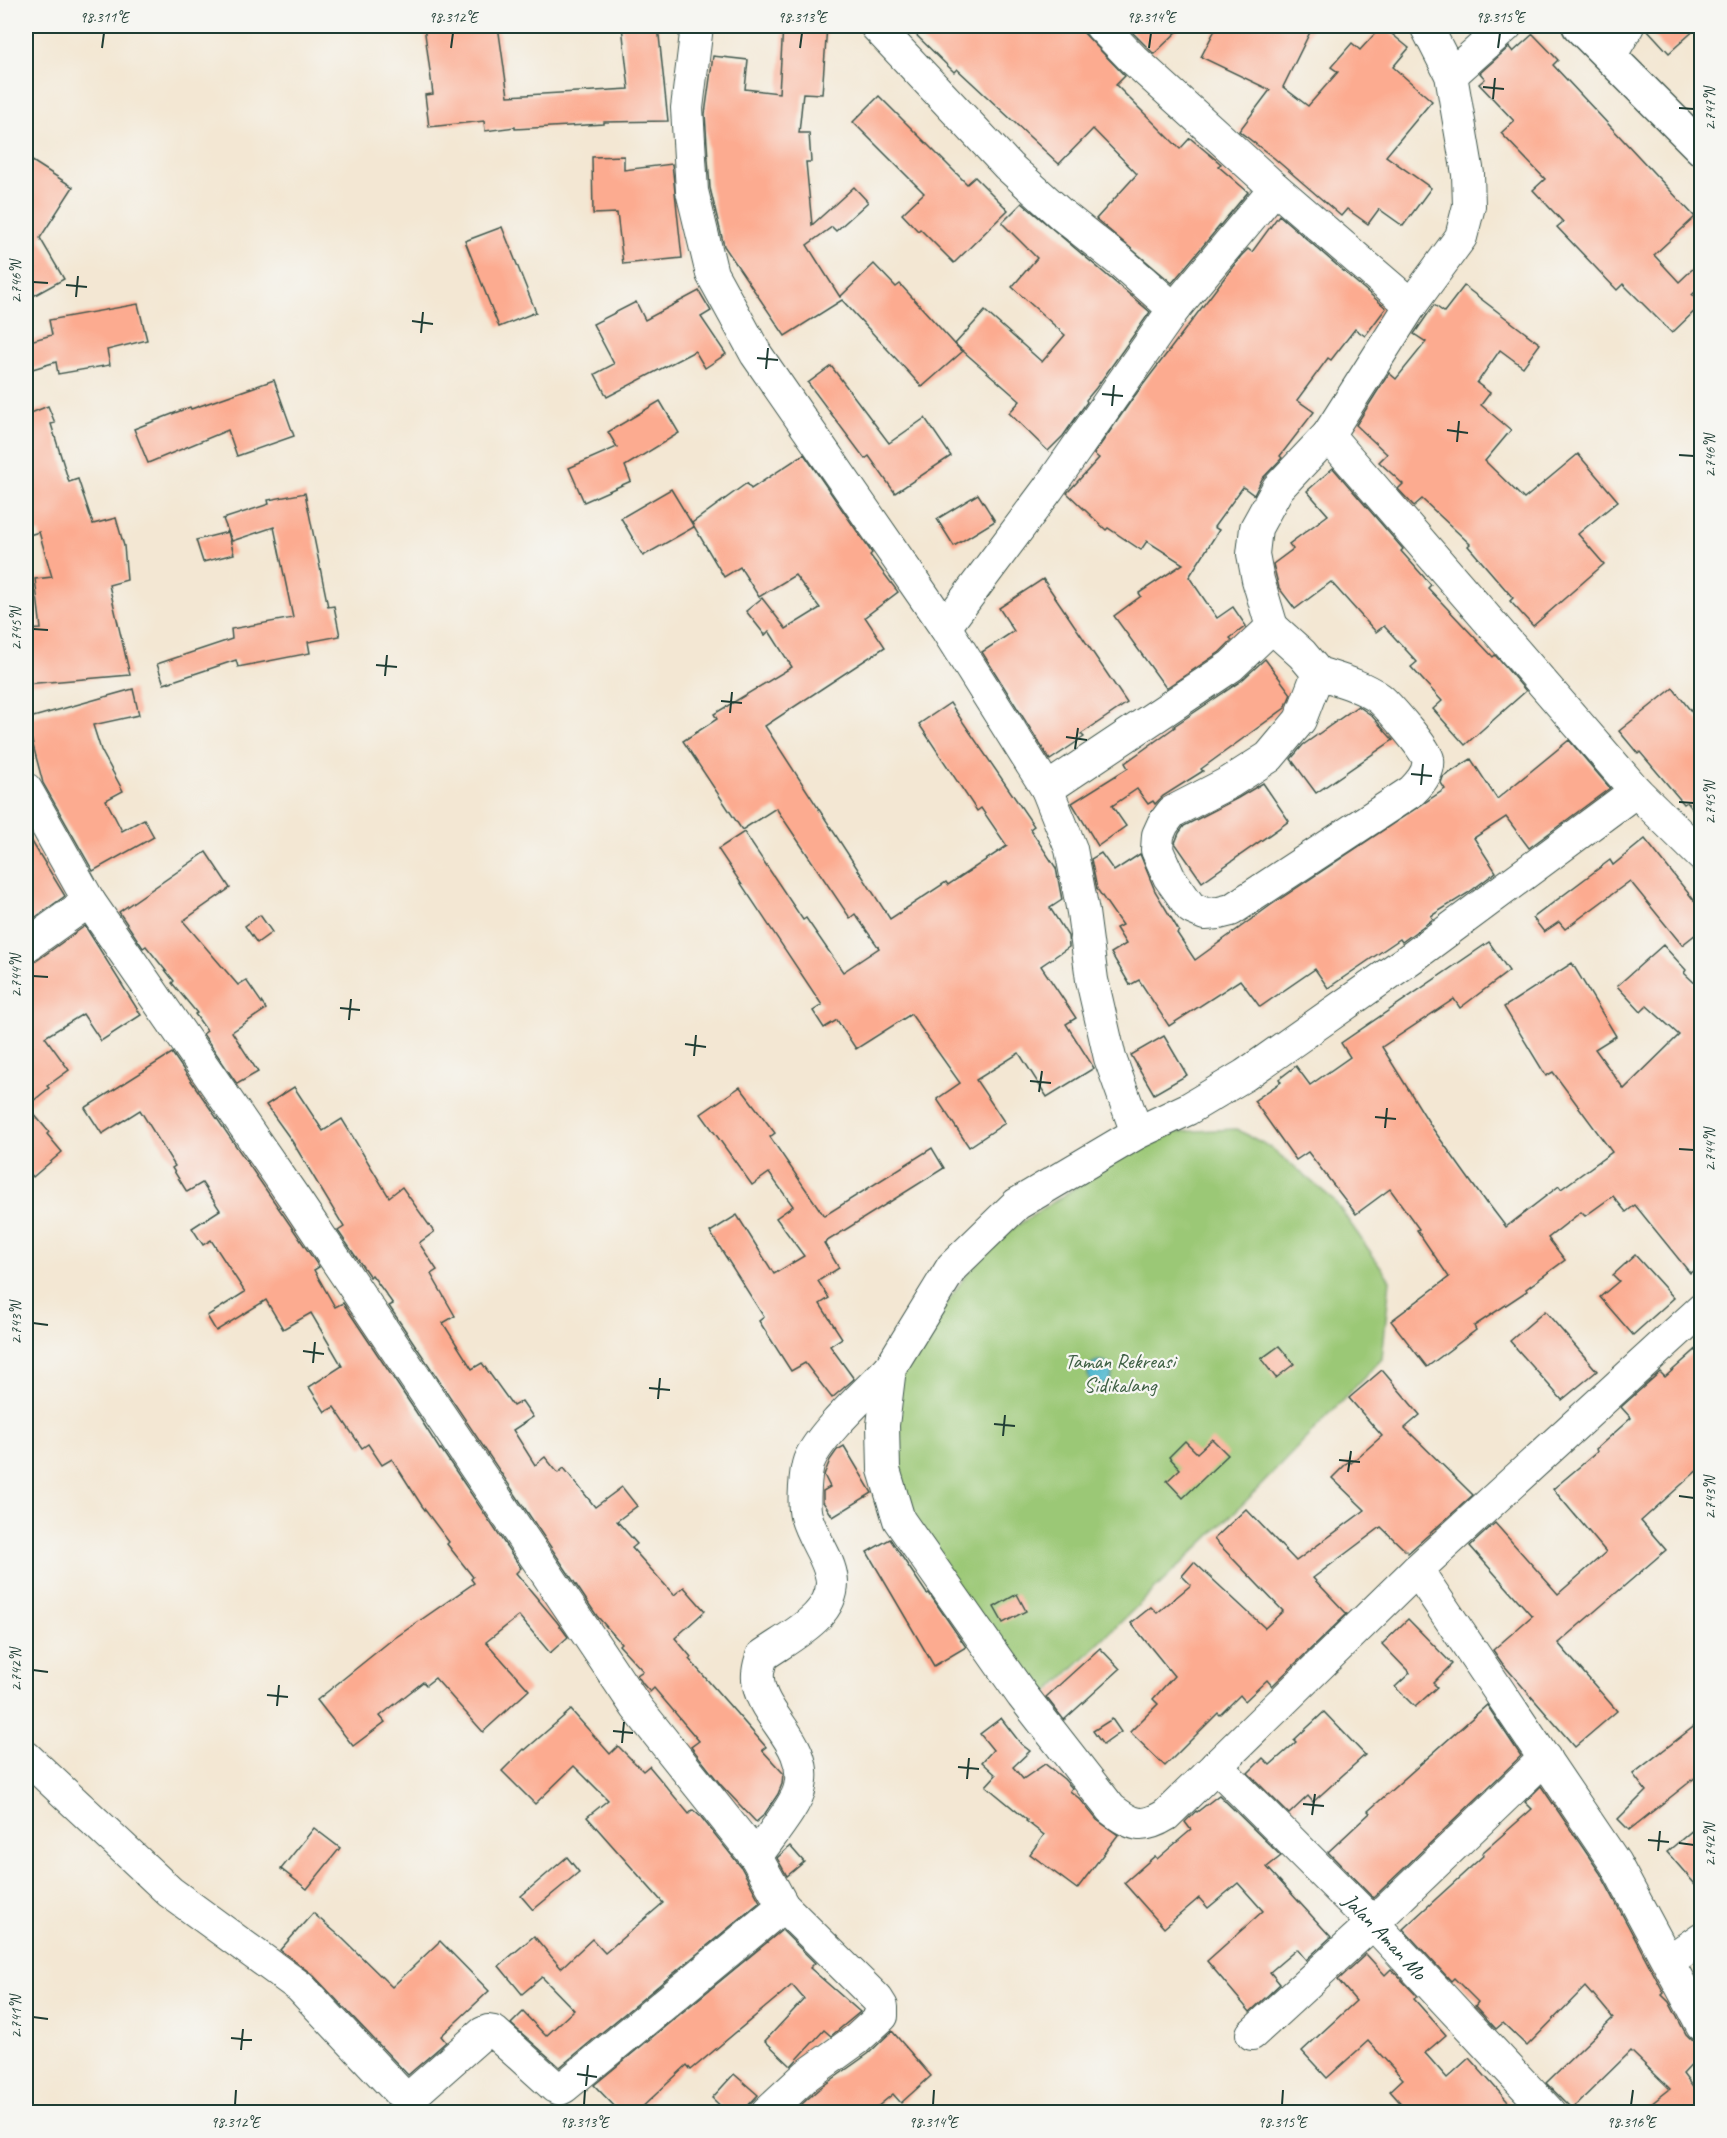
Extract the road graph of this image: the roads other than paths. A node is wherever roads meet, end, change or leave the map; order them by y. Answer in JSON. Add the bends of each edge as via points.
{"nodes":[{"id":1,"x":697,"y":26,"type":"edge"},
{"id":2,"x":876,"y":26,"type":"edge"},
{"id":3,"x":1101,"y":26,"type":"edge"},
{"id":4,"x":1426,"y":26,"type":"edge"},
{"id":5,"x":1506,"y":26,"type":"edge"},
{"id":6,"x":1579,"y":26,"type":"edge"},
{"id":7,"x":1628,"y":26,"type":"edge"},
{"id":8,"x":1610,"y":56,"type":"junction"},
{"id":9,"x":1451,"y":75,"type":"junction"},
{"id":10,"x":1701,"y":149,"type":"edge"},
{"id":11,"x":1275,"y":188,"type":"junction"},
{"id":12,"x":1411,"y":305,"type":"junction"},
{"id":13,"x":1174,"y":309,"type":"junction"},
{"id":14,"x":1328,"y":435,"type":"junction"},
{"id":15,"x":945,"y":627,"type":"junction"},
{"id":16,"x":1272,"y":627,"type":"junction"},
{"id":17,"x":1318,"y":673,"type":"junction"},
{"id":18,"x":26,"y":789,"type":"edge"},
{"id":19,"x":1047,"y":789,"type":"junction"},
{"id":20,"x":1636,"y":791,"type":"junction"},
{"id":21,"x":1701,"y":856,"type":"edge"},
{"id":22,"x":89,"y":901,"type":"junction"},
{"id":23,"x":26,"y":945,"type":"edge"},
{"id":24,"x":1137,"y":1132,"type":"junction"},
{"id":25,"x":1701,"y":1309,"type":"edge"},
{"id":26,"x":890,"y":1368,"type":"junction"},
{"id":27,"x":1417,"y":1570,"type":"junction"},
{"id":28,"x":26,"y":1757,"type":"edge"},
{"id":29,"x":1545,"y":1758,"type":"junction"},
{"id":30,"x":1216,"y":1766,"type":"junction"},
{"id":31,"x":756,"y":1857,"type":"junction"},
{"id":32,"x":783,"y":1906,"type":"junction"},
{"id":33,"x":1373,"y":1923,"type":"junction"},
{"id":34,"x":1701,"y":1938,"type":"edge"},
{"id":35,"x":1669,"y":1961,"type":"junction"},
{"id":36,"x":1701,"y":2025,"type":"edge"},
{"id":37,"x":1252,"y":2034,"type":"dead end"},
{"id":38,"x":768,"y":2112,"type":"edge"},
{"id":39,"x":1549,"y":2112,"type":"edge"}],
"edges":[{"from":1,"to":15,"type":"street","via":[[687,108],[692,191],[712,274],[756,354]]},
{"from":2,"to":13,"type":"street","via":[[1008,166]]},
{"from":3,"to":11,"type":"street","via":[[1132,59]]},
{"from":4,"to":9,"type":"street"},
{"from":5,"to":9,"type":"street"},
{"from":6,"to":8,"type":"highway"},
{"from":7,"to":8,"type":"street"},
{"from":8,"to":10,"type":"highway"},
{"from":9,"to":12,"type":"street","via":[[1468,174],[1469,206],[1461,237]]},
{"from":11,"to":12,"type":"street"},
{"from":11,"to":13,"type":"street"},
{"from":12,"to":14,"type":"street"},
{"from":13,"to":15,"type":"street"},
{"from":14,"to":16,"type":"street","via":[[1278,488],[1256,528],[1253,554]]},
{"from":14,"to":20,"type":"street"},
{"from":15,"to":19,"type":"street"},
{"from":16,"to":17,"type":"street"},
{"from":16,"to":19,"type":"street","via":[[1231,666]]},
{"from":17,"to":17,"type":"street","via":[[1300,720],[1269,757],[1172,812],[1163,824],[1157,850],[1169,877],[1191,908],[1205,914],[1231,909],[1421,782],[1428,758],[1381,699]]},
{"from":18,"to":22,"type":"street"},
{"from":19,"to":24,"type":"street","via":[[1071,849],[1092,980],[1110,1058]]},
{"from":20,"to":21,"type":"street"},
{"from":20,"to":24,"type":"street","via":[[1411,958],[1245,1074],[1188,1109]]},
{"from":22,"to":23,"type":"street"},
{"from":22,"to":31,"type":"street","via":[[295,1199],[637,1708]]},
{"from":24,"to":26,"type":"street","via":[[1017,1204],[952,1267]]},
{"from":25,"to":27,"type":"street"},
{"from":26,"to":30,"type":"street","via":[[883,1425],[884,1470],[899,1520],[1022,1695],[1111,1809],[1125,1820],[1152,1824],[1167,1815]]},
{"from":26,"to":31,"type":"street","via":[[821,1440],[809,1461],[805,1515],[827,1562],[833,1591],[816,1617],[762,1656],[758,1679],[761,1694],[798,1754],[802,1772],[800,1790]]},
{"from":27,"to":29,"type":"street"},
{"from":27,"to":30,"type":"street"},
{"from":28,"to":32,"type":"street","via":[[170,1892],[300,1987],[405,2095],[415,2093],[488,2031],[494,2032],[555,2087],[564,2087]]},
{"from":29,"to":33,"type":"street"},
{"from":29,"to":35,"type":"street","via":[[1614,1863]]},
{"from":30,"to":33,"type":"street","name":"Jalan Aman Mo"},
{"from":31,"to":32,"type":"street"},
{"from":32,"to":38,"type":"street","via":[[877,1999],[882,2016],[807,2075]]},
{"from":33,"to":37,"type":"street"},
{"from":33,"to":39,"type":"street","name":"Jalan Aman Mo"},
{"from":34,"to":35,"type":"street"},
{"from":35,"to":36,"type":"street"}]}
